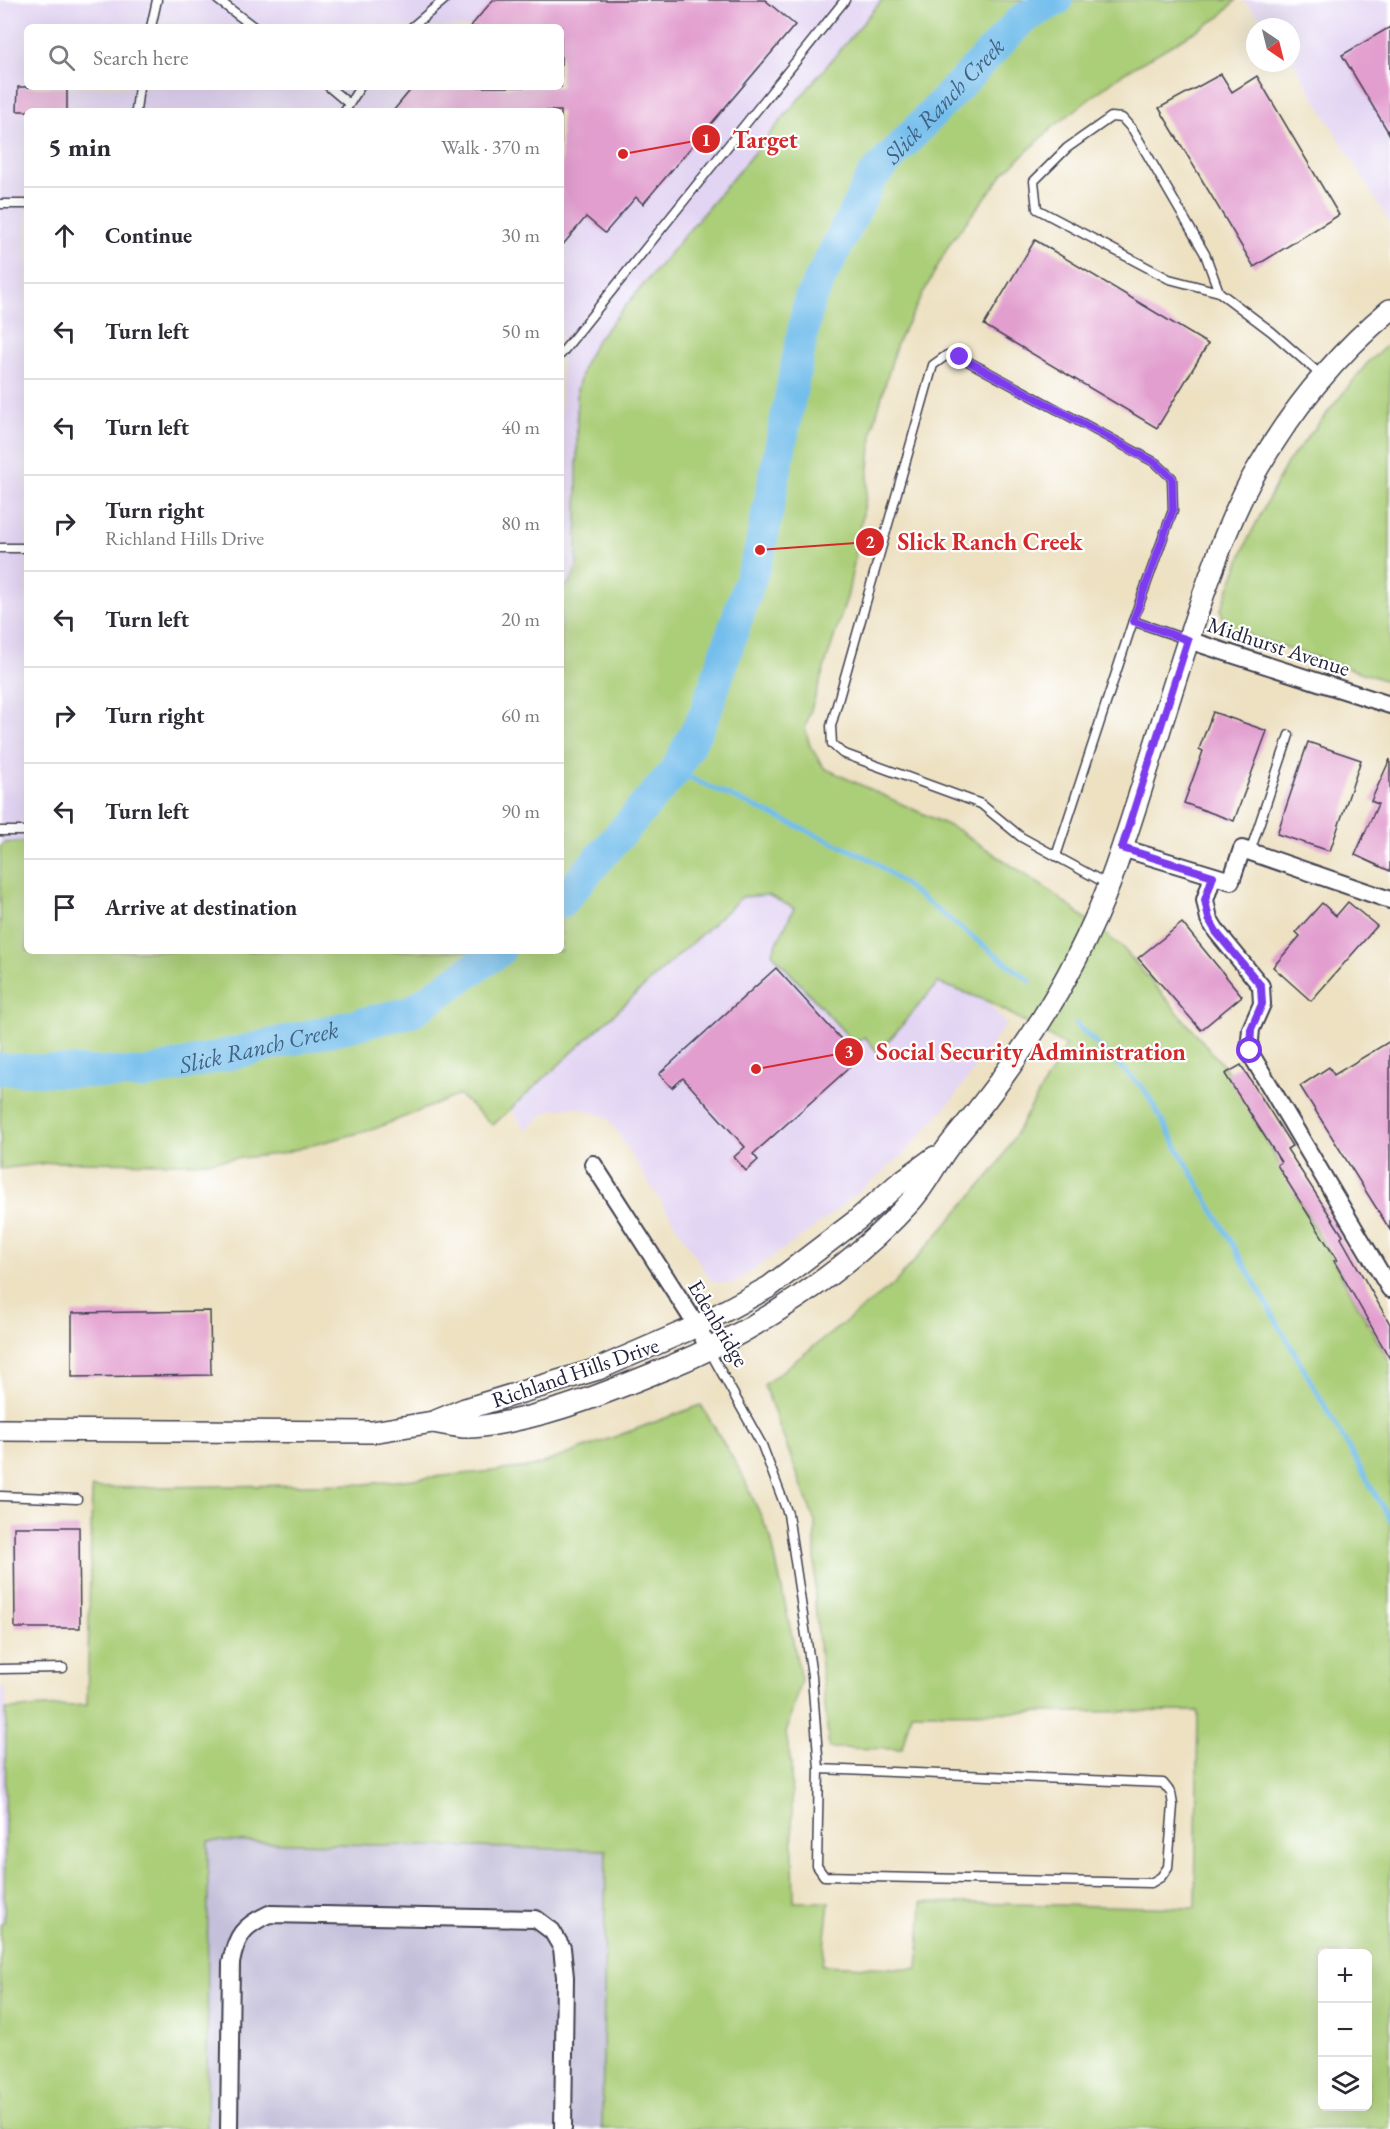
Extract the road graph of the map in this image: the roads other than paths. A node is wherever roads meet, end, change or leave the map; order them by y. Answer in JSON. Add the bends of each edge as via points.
{"nodes":[{"id":1,"x":157,"y":0,"type":"edge"},
{"id":2,"x":218,"y":0,"type":"edge"},
{"id":3,"x":444,"y":0,"type":"edge"},
{"id":4,"x":845,"y":0,"type":"edge"},
{"id":5,"x":153,"y":24,"type":"edge"},
{"id":6,"x":250,"y":24,"type":"edge"},
{"id":7,"x":416,"y":24,"type":"edge"},
{"id":8,"x":139,"y":90,"type":"edge"},
{"id":9,"x":332,"y":90,"type":"edge"},
{"id":10,"x":358,"y":90,"type":"edge"},
{"id":11,"x":347,"y":107,"type":"edge"},
{"id":12,"x":136,"y":108,"type":"edge"},
{"id":13,"x":0,"y":204,"type":"edge"},
{"id":14,"x":24,"y":204,"type":"edge"},
{"id":15,"x":1219,"y":292,"type":"junction"},
{"id":16,"x":1390,"y":310,"type":"edge"},
{"id":17,"x":564,"y":350,"type":"edge"},
{"id":18,"x":1322,"y":376,"type":"junction"},
{"id":19,"x":0,"y":548,"type":"edge"},
{"id":20,"x":24,"y":548,"type":"edge"},
{"id":21,"x":1133,"y":621,"type":"junction"},
{"id":22,"x":1188,"y":640,"type":"junction"},
{"id":23,"x":1390,"y":705,"type":"edge"},
{"id":24,"x":1289,"y":735,"type":"dead end"},
{"id":25,"x":0,"y":831,"type":"edge"},
{"id":26,"x":24,"y":831,"type":"edge"},
{"id":27,"x":1122,"y":848,"type":"junction"},
{"id":28,"x":1250,"y":852,"type":"junction"},
{"id":29,"x":1056,"y":856,"type":"junction"},
{"id":30,"x":1213,"y":876,"type":"junction"},
{"id":31,"x":1108,"y":885,"type":"junction"},
{"id":32,"x":1390,"y":900,"type":"edge"},
{"id":33,"x":948,"y":1148,"type":"junction"},
{"id":34,"x":593,"y":1164,"type":"dead end"},
{"id":35,"x":1390,"y":1289,"type":"edge"},
{"id":36,"x":697,"y":1326,"type":"junction"},
{"id":37,"x":709,"y":1349,"type":"junction"},
{"id":38,"x":433,"y":1422,"type":"junction"},
{"id":39,"x":0,"y":1430,"type":"edge"},
{"id":40,"x":0,"y":1496,"type":"edge"},
{"id":41,"x":77,"y":1499,"type":"dead end"},
{"id":42,"x":63,"y":1668,"type":"dead end"},
{"id":43,"x":0,"y":1669,"type":"edge"},
{"id":44,"x":819,"y":1769,"type":"junction"},
{"id":45,"x":229,"y":2129,"type":"edge"},
{"id":46,"x":563,"y":2129,"type":"edge"}],
"edges":[{"from":1,"to":5,"type":"lane"},
{"from":2,"to":6,"type":"lane"},
{"from":3,"to":7,"type":"lane"},
{"from":4,"to":17,"type":"lane"},
{"from":8,"to":12,"type":"lane"},
{"from":9,"to":11,"type":"lane"},
{"from":10,"to":11,"type":"lane"},
{"from":13,"to":14,"type":"lane"},
{"from":15,"to":15,"type":"lane","via":[[1205,254],[1133,130],[1122,118],[1111,117],[1067,148],[1034,181],[1036,209],[1169,279]]},
{"from":15,"to":18,"type":"lane"},
{"from":16,"to":18,"type":"street","name":"Richland Hills Drive"},
{"from":18,"to":22,"type":"street","name":"Richland Hills Drive","via":[[1254,473],[1225,535]]},
{"from":19,"to":20,"type":"lane"},
{"from":21,"to":22,"type":"lane"},
{"from":21,"to":29,"type":"lane"},
{"from":21,"to":29,"type":"lane","via":[[1173,510],[1172,478],[1156,463],[960,357],[947,355],[933,364],[831,726],[832,744],[842,753],[981,804],[1021,837]]},
{"from":22,"to":23,"type":"street","name":"Midhurst Avenue"},
{"from":22,"to":27,"type":"street","name":"Richland Hills Drive"},
{"from":24,"to":28,"type":"lane"},
{"from":25,"to":26,"type":"lane"},
{"from":27,"to":30,"type":"street"},
{"from":27,"to":31,"type":"street","name":"Richland Hills Drive"},
{"from":28,"to":30,"type":"street","via":[[1242,849],[1231,881]]},
{"from":28,"to":32,"type":"street"},
{"from":29,"to":31,"type":"lane"},
{"from":30,"to":35,"type":"street","via":[[1205,900],[1209,919],[1261,986],[1262,1004],[1251,1029],[1250,1051]]},
{"from":31,"to":33,"type":"street","name":"Richland Hills Drive","via":[[1087,938],[1029,1041]]},
{"from":33,"to":36,"type":"street","name":"Richland Hills Drive","via":[[769,1287]]},
{"from":33,"to":37,"type":"street","name":"Richland Hills Drive","via":[[914,1198],[866,1245],[793,1299]]},
{"from":34,"to":36,"type":"street","name":"Edenbridge"},
{"from":36,"to":37,"type":"street","name":"Edenbridge"},
{"from":36,"to":38,"type":"street","name":"Richland Hills Drive","via":[[598,1369]]},
{"from":37,"to":38,"type":"street","name":"Richland Hills Drive","via":[[608,1394],[534,1417],[467,1428]]},
{"from":37,"to":44,"type":"lane","name":"Edenbridge","via":[[762,1445],[788,1514],[812,1676]]},
{"from":38,"to":39,"type":"street","name":"Richland Hills Drive","via":[[372,1432]]},
{"from":40,"to":41,"type":"lane"},
{"from":42,"to":43,"type":"lane"},
{"from":44,"to":44,"type":"lane","name":"Edenbridge","via":[[1163,1784],[1171,1793],[1173,1805],[1168,1868],[1151,1883],[824,1876],[817,1866]]},
{"from":45,"to":46,"type":"street","via":[[231,1963],[235,1941],[251,1922],[269,1914],[536,1919],[552,1931],[562,1948]]}]}
